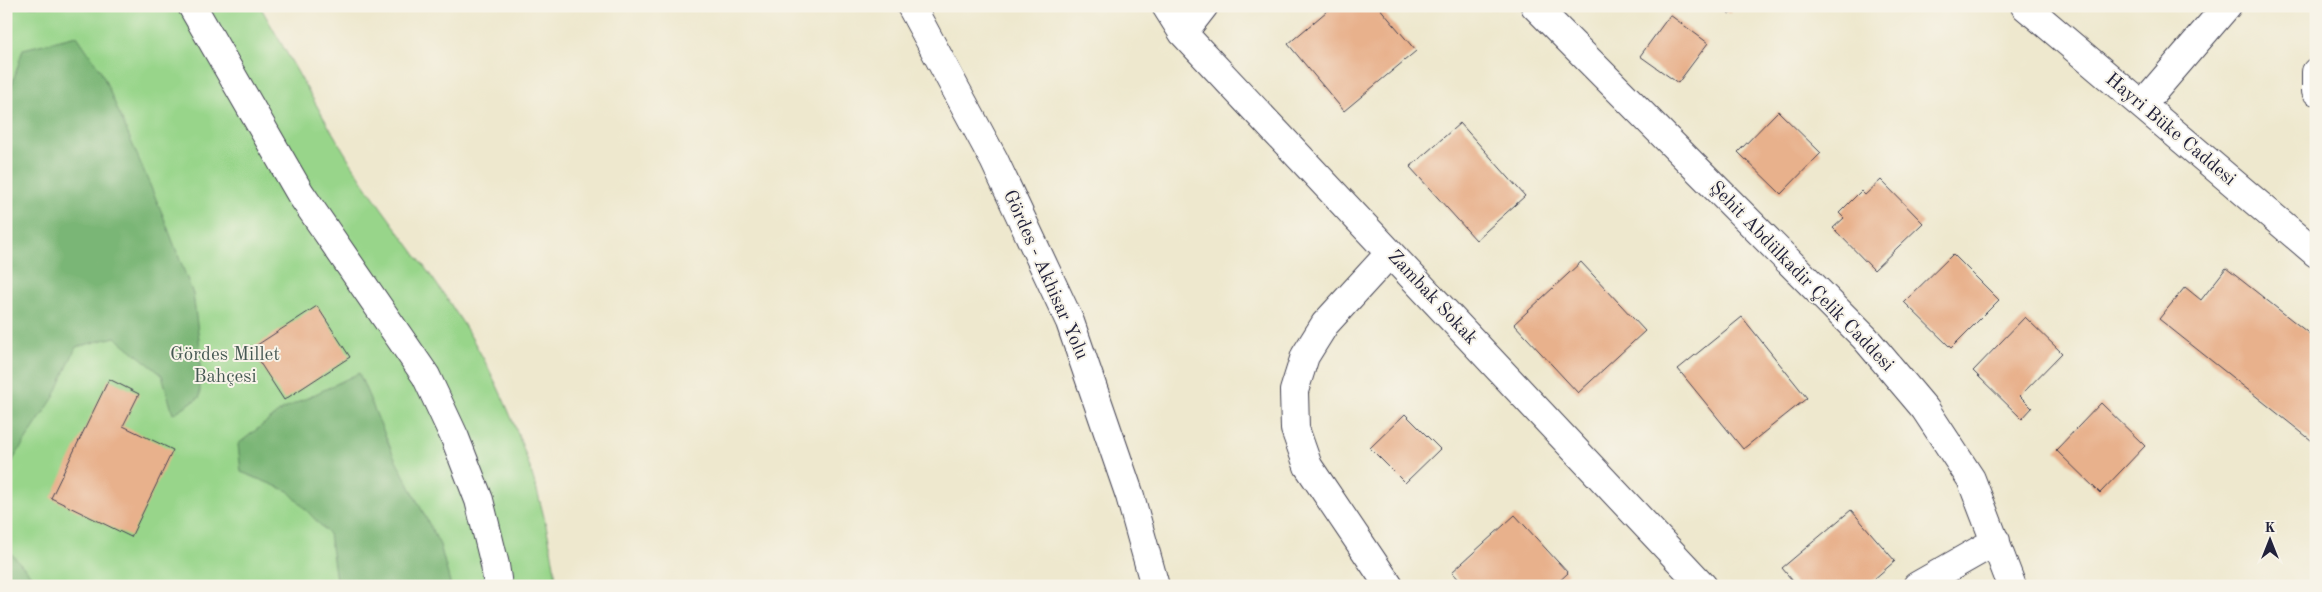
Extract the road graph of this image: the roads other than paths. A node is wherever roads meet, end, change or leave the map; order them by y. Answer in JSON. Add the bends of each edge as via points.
{"nodes":[{"id":1,"x":192,"y":6,"type":"edge"},
{"id":2,"x":911,"y":6,"type":"edge"},
{"id":3,"x":1166,"y":6,"type":"edge"},
{"id":4,"x":1204,"y":6,"type":"edge"},
{"id":5,"x":1534,"y":6,"type":"edge"},
{"id":6,"x":2025,"y":6,"type":"edge"},
{"id":7,"x":2227,"y":6,"type":"edge"},
{"id":8,"x":1183,"y":33,"type":"junction"},
{"id":9,"x":2316,"y":72,"type":"edge"},
{"id":10,"x":2316,"y":91,"type":"edge"},
{"id":11,"x":2142,"y":106,"type":"junction"},
{"id":12,"x":1390,"y":253,"type":"junction"},
{"id":13,"x":2316,"y":253,"type":"edge"},
{"id":14,"x":1996,"y":541,"type":"junction"},
{"id":15,"x":498,"y":586,"type":"edge"},
{"id":16,"x":1156,"y":586,"type":"edge"},
{"id":17,"x":1389,"y":586,"type":"edge"},
{"id":18,"x":1703,"y":586,"type":"edge"},
{"id":19,"x":1917,"y":586,"type":"edge"},
{"id":20,"x":2012,"y":586,"type":"edge"}],
"edges":[{"from":1,"to":15,"type":"street","via":[[300,193],[426,376],[479,500]]},
{"from":2,"to":16,"type":"street","name":"Gördes - Akhisar Yolu","via":[[994,160],[1070,322],[1130,496]]},
{"from":3,"to":8,"type":"street","name":"Zambak Sokak"},
{"from":4,"to":8,"type":"street"},
{"from":5,"to":14,"type":"street","name":"Şehit Abdülkadir Çelik Caddesi","via":[[1865,338],[1925,409],[1971,479]]},
{"from":6,"to":11,"type":"street","name":"Hayri Büke Caddesi"},
{"from":7,"to":11,"type":"street"},
{"from":8,"to":12,"type":"street","name":"Zambak Sokak"},
{"from":9,"to":10,"type":"street"},
{"from":11,"to":13,"type":"street","name":"Hayri Büke Caddesi"},
{"from":12,"to":17,"type":"street","via":[[1325,324],[1305,356],[1294,391],[1295,429],[1308,466]]},
{"from":12,"to":18,"type":"street","name":"Zambak Sokak"},
{"from":14,"to":19,"type":"street"},
{"from":14,"to":20,"type":"street","name":"Şehit Abdülkadir Çelik Caddesi"}]}
